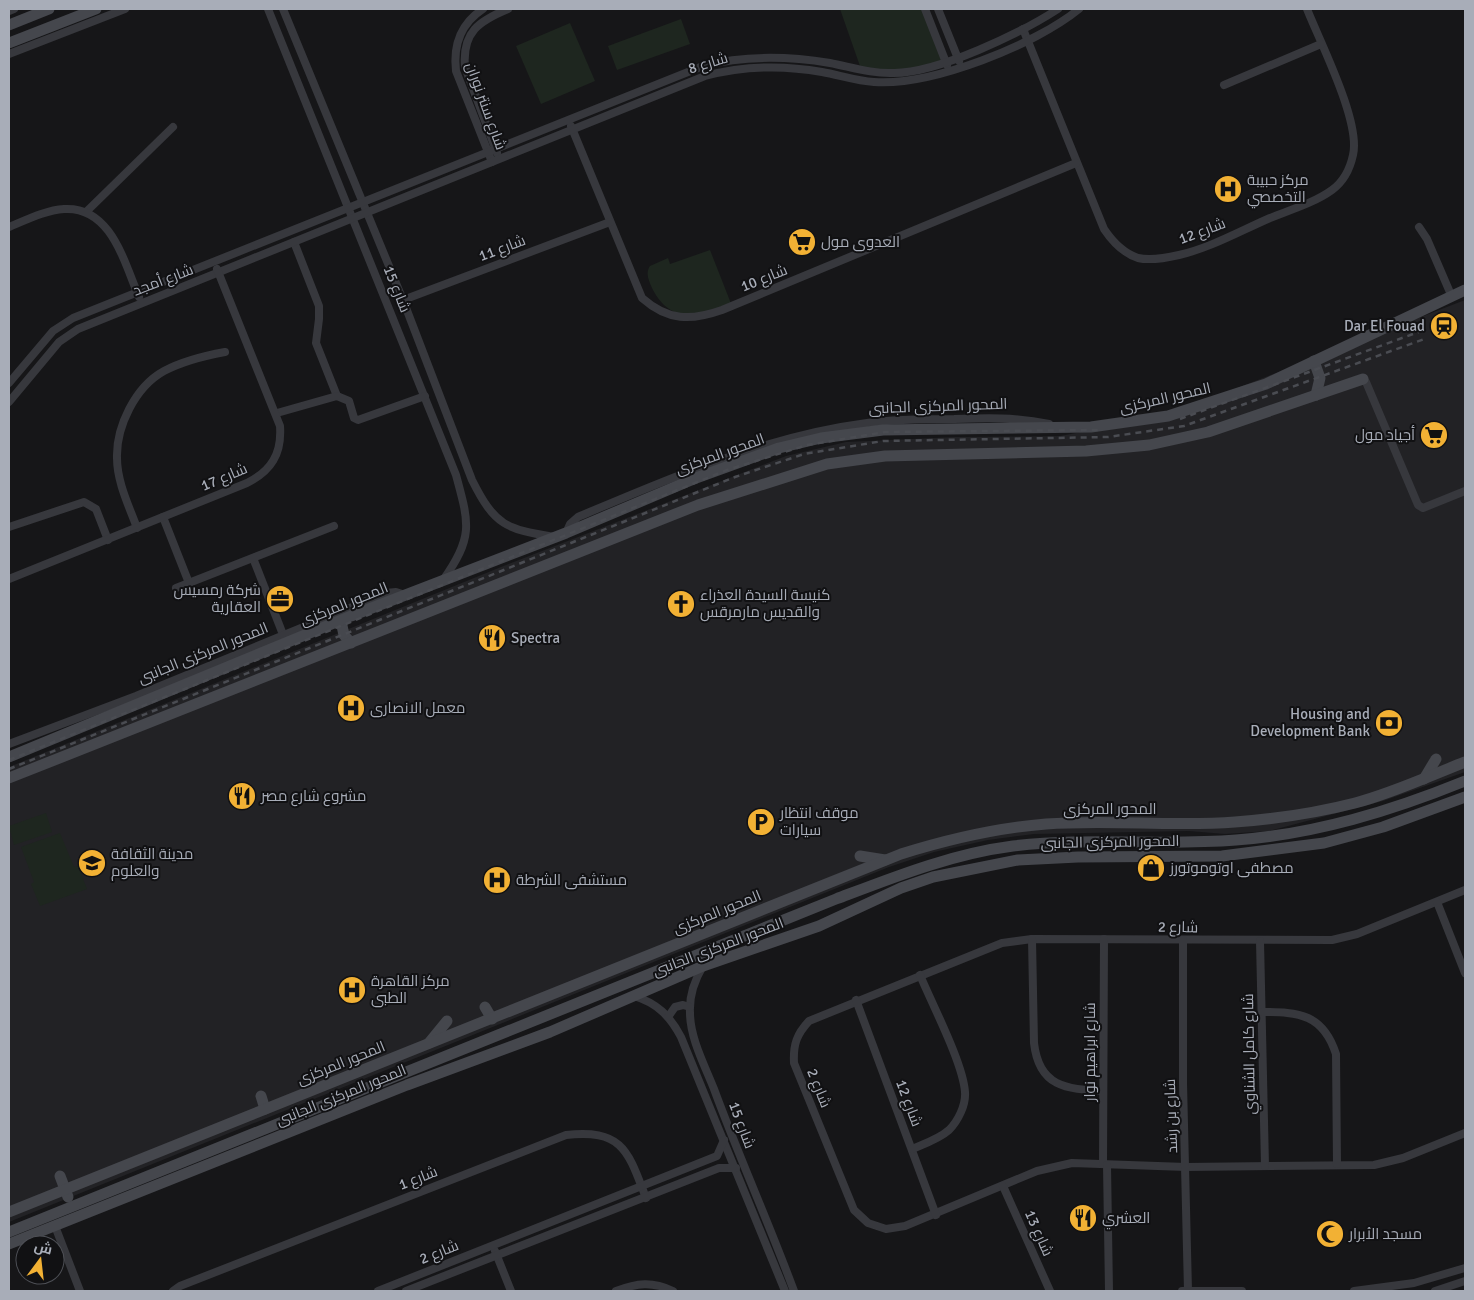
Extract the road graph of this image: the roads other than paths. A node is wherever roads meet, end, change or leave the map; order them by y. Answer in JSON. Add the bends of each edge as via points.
{"nodes":[{"id":1,"x":14,"y":9,"type":"edge"},
{"id":2,"x":49,"y":9,"type":"edge"},
{"id":3,"x":96,"y":9,"type":"edge"},
{"id":4,"x":124,"y":9,"type":"edge"},
{"id":5,"x":268,"y":9,"type":"edge"},
{"id":6,"x":283,"y":9,"type":"edge"},
{"id":7,"x":482,"y":9,"type":"edge"},
{"id":8,"x":508,"y":9,"type":"edge"},
{"id":9,"x":925,"y":9,"type":"edge"},
{"id":10,"x":938,"y":9,"type":"edge"},
{"id":11,"x":1058,"y":9,"type":"edge"},
{"id":12,"x":1079,"y":9,"type":"edge"},
{"id":13,"x":1307,"y":9,"type":"edge"},
{"id":14,"x":9,"y":11,"type":"edge"},
{"id":15,"x":9,"y":25,"type":"edge"},
{"id":16,"x":1023,"y":29,"type":"junction"},
{"id":17,"x":1027,"y":40,"type":"junction"},
{"id":18,"x":9,"y":43,"type":"edge"},
{"id":19,"x":1321,"y":44,"type":"junction"},
{"id":20,"x":9,"y":54,"type":"edge"},
{"id":21,"x":957,"y":58,"type":"junction"},
{"id":22,"x":946,"y":62,"type":"junction"},
{"id":23,"x":961,"y":68,"type":"junction"},
{"id":24,"x":950,"y":72,"type":"junction"},
{"id":25,"x":1224,"y":85,"type":"dead end"},
{"id":26,"x":568,"y":120,"type":"junction"},
{"id":27,"x":173,"y":127,"type":"dead end"},
{"id":28,"x":573,"y":130,"type":"junction"},
{"id":29,"x":496,"y":149,"type":"junction"},
{"id":30,"x":488,"y":152,"type":"junction"},
{"id":31,"x":500,"y":159,"type":"junction"},
{"id":32,"x":492,"y":162,"type":"junction"},
{"id":33,"x":1076,"y":163,"type":"junction"},
{"id":34,"x":362,"y":202,"type":"junction"},
{"id":35,"x":349,"y":207,"type":"junction"},
{"id":36,"x":86,"y":212,"type":"junction"},
{"id":37,"x":367,"y":212,"type":"junction"},
{"id":38,"x":353,"y":218,"type":"junction"},
{"id":39,"x":610,"y":222,"type":"junction"},
{"id":40,"x":9,"y":227,"type":"edge"},
{"id":41,"x":1419,"y":227,"type":"dead end"},
{"id":42,"x":294,"y":242,"type":"junction"},
{"id":43,"x":214,"y":262,"type":"junction"},
{"id":44,"x":218,"y":273,"type":"junction"},
{"id":45,"x":1465,"y":290,"type":"edge"},
{"id":46,"x":137,"y":292,"type":"junction"},
{"id":47,"x":1452,"y":297,"type":"junction"},
{"id":48,"x":402,"y":300,"type":"junction"},
{"id":49,"x":141,"y":303,"type":"junction"},
{"id":50,"x":225,"y":352,"type":"dead end"},
{"id":51,"x":1314,"y":361,"type":"junction"},
{"id":52,"x":1363,"y":380,"type":"joint"},
{"id":53,"x":9,"y":383,"type":"edge"},
{"id":54,"x":1316,"y":395,"type":"junction"},
{"id":55,"x":337,"y":396,"type":"junction"},
{"id":56,"x":425,"y":396,"type":"junction"},
{"id":57,"x":9,"y":402,"type":"edge"},
{"id":58,"x":276,"y":413,"type":"junction"},
{"id":59,"x":1465,"y":492,"type":"edge"},
{"id":60,"x":163,"y":517,"type":"junction"},
{"id":61,"x":334,"y":526,"type":"dead end"},
{"id":62,"x":9,"y":527,"type":"edge"},
{"id":63,"x":137,"y":528,"type":"junction"},
{"id":64,"x":560,"y":535,"type":"junction"},
{"id":65,"x":108,"y":540,"type":"junction"},
{"id":66,"x":253,"y":558,"type":"junction"},
{"id":67,"x":9,"y":580,"type":"edge"},
{"id":68,"x":442,"y":581,"type":"junction"},
{"id":69,"x":189,"y":583,"type":"junction"},
{"id":70,"x":176,"y":588,"type":"dead end"},
{"id":71,"x":406,"y":596,"type":"junction"},
{"id":72,"x":424,"y":614,"type":"junction"},
{"id":73,"x":341,"y":621,"type":"junction"},
{"id":74,"x":429,"y":625,"type":"dead end"},
{"id":75,"x":284,"y":637,"type":"junction"},
{"id":76,"x":351,"y":643,"type":"junction"},
{"id":77,"x":9,"y":744,"type":"edge"},
{"id":78,"x":9,"y":757,"type":"edge"},
{"id":79,"x":1436,"y":759,"type":"dead end"},
{"id":80,"x":1465,"y":762,"type":"edge"},
{"id":81,"x":9,"y":778,"type":"edge"},
{"id":82,"x":1424,"y":778,"type":"junction"},
{"id":83,"x":1465,"y":781,"type":"edge"},
{"id":84,"x":1441,"y":791,"type":"junction"},
{"id":85,"x":1465,"y":797,"type":"edge"},
{"id":86,"x":1086,"y":823,"type":"junction"},
{"id":87,"x":1132,"y":823,"type":"junction"},
{"id":88,"x":1112,"y":842,"type":"junction"},
{"id":89,"x":1159,"y":842,"type":"junction"},
{"id":90,"x":860,"y":856,"type":"dead end"},
{"id":91,"x":886,"y":860,"type":"junction"},
{"id":92,"x":1465,"y":890,"type":"edge"},
{"id":93,"x":858,"y":891,"type":"junction"},
{"id":94,"x":1437,"y":902,"type":"junction"},
{"id":95,"x":819,"y":926,"type":"junction"},
{"id":96,"x":1032,"y":939,"type":"junction"},
{"id":97,"x":1104,"y":939,"type":"junction"},
{"id":98,"x":1183,"y":940,"type":"junction"},
{"id":99,"x":1260,"y":941,"type":"junction"},
{"id":100,"x":703,"y":966,"type":"junction"},
{"id":101,"x":1465,"y":973,"type":"edge"},
{"id":102,"x":920,"y":975,"type":"junction"},
{"id":103,"x":634,"y":996,"type":"junction"},
{"id":104,"x":856,"y":1000,"type":"junction"},
{"id":105,"x":485,"y":1007,"type":"dead end"},
{"id":106,"x":690,"y":1007,"type":"junction"},
{"id":107,"x":1262,"y":1012,"type":"junction"},
{"id":108,"x":668,"y":1017,"type":"junction"},
{"id":109,"x":492,"y":1019,"type":"junction"},
{"id":110,"x":447,"y":1021,"type":"dead end"},
{"id":111,"x":498,"y":1034,"type":"junction"},
{"id":112,"x":524,"y":1041,"type":"junction"},
{"id":113,"x":428,"y":1044,"type":"junction"},
{"id":114,"x":1103,"y":1091,"type":"junction"},
{"id":115,"x":261,"y":1096,"type":"dead end"},
{"id":116,"x":265,"y":1109,"type":"junction"},
{"id":117,"x":248,"y":1116,"type":"junction"},
{"id":118,"x":266,"y":1128,"type":"junction"},
{"id":119,"x":1465,"y":1133,"type":"edge"},
{"id":120,"x":200,"y":1134,"type":"junction"},
{"id":121,"x":724,"y":1140,"type":"junction"},
{"id":122,"x":219,"y":1146,"type":"junction"},
{"id":123,"x":912,"y":1149,"type":"junction"},
{"id":124,"x":1105,"y":1164,"type":"junction"},
{"id":125,"x":1336,"y":1164,"type":"junction"},
{"id":126,"x":1265,"y":1166,"type":"junction"},
{"id":127,"x":1186,"y":1167,"type":"junction"},
{"id":128,"x":736,"y":1168,"type":"junction"},
{"id":129,"x":60,"y":1176,"type":"dead end"},
{"id":130,"x":642,"y":1185,"type":"junction"},
{"id":131,"x":1003,"y":1186,"type":"junction"},
{"id":132,"x":65,"y":1190,"type":"junction"},
{"id":133,"x":750,"y":1192,"type":"junction"},
{"id":134,"x":646,"y":1198,"type":"junction"},
{"id":135,"x":72,"y":1205,"type":"junction"},
{"id":136,"x":9,"y":1212,"type":"edge"},
{"id":137,"x":936,"y":1214,"type":"junction"},
{"id":138,"x":55,"y":1226,"type":"junction"},
{"id":139,"x":9,"y":1232,"type":"edge"},
{"id":140,"x":9,"y":1244,"type":"edge"},
{"id":141,"x":492,"y":1245,"type":"junction"},
{"id":142,"x":497,"y":1256,"type":"junction"},
{"id":143,"x":1465,"y":1268,"type":"edge"},
{"id":144,"x":416,"y":1276,"type":"junction"},
{"id":145,"x":1465,"y":1281,"type":"edge"},
{"id":146,"x":421,"y":1288,"type":"edge"},
{"id":147,"x":80,"y":1291,"type":"edge"},
{"id":148,"x":173,"y":1291,"type":"edge"},
{"id":149,"x":378,"y":1291,"type":"edge"},
{"id":150,"x":406,"y":1291,"type":"edge"},
{"id":151,"x":511,"y":1291,"type":"edge"},
{"id":152,"x":616,"y":1291,"type":"edge"},
{"id":153,"x":673,"y":1291,"type":"edge"},
{"id":154,"x":785,"y":1291,"type":"edge"},
{"id":155,"x":794,"y":1291,"type":"edge"},
{"id":156,"x":1050,"y":1291,"type":"edge"},
{"id":157,"x":1109,"y":1291,"type":"edge"},
{"id":158,"x":1182,"y":1291,"type":"edge"},
{"id":159,"x":1188,"y":1291,"type":"edge"},
{"id":160,"x":1242,"y":1291,"type":"edge"},
{"id":161,"x":1354,"y":1291,"type":"edge"},
{"id":162,"x":1435,"y":1291,"type":"edge"}],
"edges":[{"from":1,"to":14,"type":"street"},
{"from":2,"to":15,"type":"main road"},
{"from":3,"to":18,"type":"main road"},
{"from":4,"to":20,"type":"street"},
{"from":5,"to":35,"type":"street","name":"شارع 15"},
{"from":6,"to":34,"type":"street","name":"شارع 15"},
{"from":7,"to":30,"type":"street","name":"شارع سنتر نوران","via":[[460,32],[455,58],[456,71]]},
{"from":8,"to":29,"type":"street","name":"شارع سنتر نوران","via":[[479,24],[470,34],[464,56],[465,67]]},
{"from":9,"to":22,"type":"street"},
{"from":10,"to":21,"type":"street"},
{"from":11,"to":16,"type":"street","name":"شارع 8"},
{"from":12,"to":17,"type":"street","name":"شارع 8"},
{"from":13,"to":19,"type":"street","name":"شارع 12"},
{"from":16,"to":17,"type":"street","name":"شارع 12"},
{"from":16,"to":21,"type":"street","name":"شارع 8"},
{"from":17,"to":23,"type":"street","name":"شارع 8"},
{"from":17,"to":33,"type":"street","name":"شارع 12"},
{"from":19,"to":25,"type":"street"},
{"from":19,"to":33,"type":"street","name":"شارع 12","via":[[1344,102],[1354,138],[1354,153],[1343,180],[1320,197],[1181,255],[1137,258],[1112,241],[1104,229]]},
{"from":21,"to":22,"type":"street","name":"شارع 8"},
{"from":21,"to":23,"type":"street"},
{"from":22,"to":24,"type":"street"},
{"from":22,"to":26,"type":"street","name":"شارع 8","via":[[922,70],[894,73],[805,59],[738,58],[694,69]]},
{"from":23,"to":24,"type":"street","name":"شارع 8"},
{"from":24,"to":28,"type":"street","name":"شارع 8","via":[[922,79],[885,82],[805,70],[741,68],[705,76]]},
{"from":26,"to":28,"type":"street","name":"شارع 10"},
{"from":26,"to":29,"type":"street","name":"شارع 8"},
{"from":27,"to":36,"type":"street"},
{"from":28,"to":31,"type":"street","name":"شارع 8"},
{"from":28,"to":39,"type":"street","name":"شارع 10"},
{"from":29,"to":30,"type":"street","name":"شارع 8"},
{"from":29,"to":31,"type":"street","name":"شارع سنتر نوران"},
{"from":30,"to":32,"type":"street","name":"شارع سنتر نوران"},
{"from":30,"to":34,"type":"street","name":"شارع 8"},
{"from":31,"to":32,"type":"street","name":"شارع 8"},
{"from":32,"to":37,"type":"street","name":"شارع 8"},
{"from":33,"to":39,"type":"street","name":"شارع 10","via":[[696,318],[665,314],[642,298]]},
{"from":34,"to":35,"type":"street","name":"شارع 8"},
{"from":34,"to":37,"type":"street","name":"شارع 15"},
{"from":35,"to":38,"type":"street","name":"شارع 15"},
{"from":35,"to":43,"type":"street","name":"شارع أمجد"},
{"from":36,"to":40,"type":"street","via":[[63,209]]},
{"from":36,"to":46,"type":"street","via":[[108,229]]},
{"from":37,"to":38,"type":"street","name":"شارع 8"},
{"from":37,"to":48,"type":"street","name":"شارع 15"},
{"from":38,"to":42,"type":"street","name":"شارع أمجد"},
{"from":38,"to":56,"type":"street","name":"شارع 15"},
{"from":39,"to":48,"type":"street","name":"شارع 11"},
{"from":41,"to":47,"type":"street"},
{"from":42,"to":44,"type":"street","name":"شارع أمجد"},
{"from":42,"to":55,"type":"street","via":[[319,306],[316,343]]},
{"from":43,"to":44,"type":"street","name":"شارع 17"},
{"from":43,"to":46,"type":"street","name":"شارع أمجد"},
{"from":44,"to":49,"type":"street","name":"شارع أمجد"},
{"from":44,"to":58,"type":"street","name":"شارع 17"},
{"from":45,"to":47,"type":"main road","name":"المحور المركزى"},
{"from":46,"to":49,"type":"street"},
{"from":46,"to":53,"type":"street","name":"شارع أمجد","via":[[72,318],[53,331]]},
{"from":47,"to":51,"type":"main road","name":"المحور المركزى"},
{"from":48,"to":64,"type":"street","name":"شارع 15","via":[[484,504],[496,518],[512,528]]},
{"from":49,"to":57,"type":"street","name":"شارع أمجد","via":[[78,329],[58,342]]},
{"from":50,"to":63,"type":"street","via":[[193,358],[162,372],[137,395],[122,425],[117,459],[124,494]]},
{"from":51,"to":54,"type":"main road","via":[[1320,378]]},
{"from":51,"to":64,"type":"main road","name":"المحور المركزى","via":[[1266,384],[1193,409],[1142,422],[1065,428],[918,428],[821,438],[779,448],[720,469]]},
{"from":52,"to":54,"type":"main road"},
{"from":52,"to":59,"type":"street","via":[[1418,505],[1423,508]]},
{"from":54,"to":72,"type":"main road","via":[[1208,432],[1123,449],[899,456],[834,463],[698,505]]},
{"from":55,"to":56,"type":"street","via":[[349,401],[354,418],[358,420]]},
{"from":55,"to":58,"type":"street"},
{"from":56,"to":68,"type":"street","name":"شارع 15","via":[[456,475],[467,520],[464,546]]},
{"from":58,"to":60,"type":"street","name":"شارع 17","via":[[281,441],[270,467],[246,483]]},
{"from":60,"to":63,"type":"street","name":"شارع 17"},
{"from":60,"to":69,"type":"street"},
{"from":61,"to":66,"type":"street"},
{"from":62,"to":65,"type":"street","via":[[84,502],[96,509]]},
{"from":63,"to":65,"type":"street","name":"شارع 17"},
{"from":64,"to":68,"type":"main road","name":"المحور المركزى"},
{"from":65,"to":67,"type":"street","name":"شارع 17"},
{"from":66,"to":69,"type":"street"},
{"from":66,"to":75,"type":"street"},
{"from":68,"to":71,"type":"main road","name":"المحور المركزى"},
{"from":69,"to":70,"type":"street"},
{"from":71,"to":73,"type":"main road","name":"المحور المركزى"},
{"from":71,"to":75,"type":"street","name":"المحور المركزى الجانبى","via":[[386,593]]},
{"from":72,"to":74,"type":"main road"},
{"from":72,"to":76,"type":"main road"},
{"from":73,"to":76,"type":"main road","via":[[342,632]]},
{"from":73,"to":78,"type":"main road","name":"المحور المركزى"},
{"from":75,"to":77,"type":"street","name":"المحور المركزى الجانبى"},
{"from":76,"to":81,"type":"main road"},
{"from":79,"to":82,"type":"main road"},
{"from":80,"to":82,"type":"main road","name":"المحور المركزى"},
{"from":82,"to":87,"type":"main road","name":"المحور المركزى","via":[[1356,802],[1277,818],[1192,824]]},
{"from":83,"to":84,"type":"main road"},
{"from":84,"to":85,"type":"main road"},
{"from":84,"to":89,"type":"main road","via":[[1359,819],[1298,832],[1236,840]]},
{"from":85,"to":95,"type":"main road","name":"المحور المركزى الجانبى","via":[[1383,827],[1324,843],[1222,856],[1048,858],[988,865],[901,888]]},
{"from":86,"to":87,"type":"main road","name":"المحور المركزى"},
{"from":86,"to":88,"type":"main road","via":[[1111,828],[1115,834]]},
{"from":86,"to":91,"type":"main road","name":"المحور المركزى","via":[[1034,825],[974,834]]},
{"from":87,"to":89,"type":"main road","via":[[1129,829],[1132,835]]},
{"from":88,"to":89,"type":"main road"},
{"from":88,"to":93,"type":"main road","via":[[1029,844],[976,852],[941,860]]},
{"from":90,"to":91,"type":"main road"},
{"from":91,"to":109,"type":"main road","name":"المحور المركزى"},
{"from":92,"to":94,"type":"street","name":"شارع 2"},
{"from":93,"to":95,"type":"main road"},
{"from":93,"to":111,"type":"main road"},
{"from":94,"to":99,"type":"street","name":"شارع 2","via":[[1345,938]]},
{"from":94,"to":101,"type":"street"},
{"from":95,"to":100,"type":"main road","name":"المحور المركزى الجانبى"},
{"from":96,"to":97,"type":"street","name":"شارع 2"},
{"from":96,"to":102,"type":"street","name":"شارع 2","via":[[1002,943]]},
{"from":96,"to":114,"type":"street","via":[[1034,1044],[1041,1069],[1061,1086]]},
{"from":97,"to":98,"type":"street","name":"شارع 2"},
{"from":97,"to":114,"type":"street","name":"شارع ابراهيم نوار"},
{"from":98,"to":99,"type":"street","name":"شارع 2"},
{"from":98,"to":127,"type":"street","name":"شارع بن رشد"},
{"from":99,"to":107,"type":"street","name":"شارع كامل الشناوي"},
{"from":100,"to":103,"type":"main road","name":"المحور المركزى الجانبى"},
{"from":100,"to":106,"type":"street","name":"شارع 15","via":[[695,978]]},
{"from":102,"to":104,"type":"street","name":"شارع 2"},
{"from":102,"to":123,"type":"street","via":[[962,1074],[965,1094],[961,1114],[949,1130]]},
{"from":103,"to":108,"type":"street","name":"شارع 15","via":[[648,1001]]},
{"from":103,"to":112,"type":"main road","name":"المحور المركزى الجانبى"},
{"from":104,"to":123,"type":"street","name":"شارع 12"},
{"from":104,"to":137,"type":"street","name":"شارع 2","via":[[809,1020],[798,1032],[793,1047],[794,1063],[854,1210],[868,1223],[886,1229],[905,1226]]},
{"from":105,"to":109,"type":"main road"},
{"from":106,"to":108,"type":"street","via":[[676,1007]]},
{"from":106,"to":133,"type":"street","name":"شارع 15","via":[[699,1050]]},
{"from":107,"to":125,"type":"street","via":[[1301,1015],[1318,1025],[1331,1041],[1336,1054]]},
{"from":107,"to":126,"type":"street","name":"شارع كامل الشناوي"},
{"from":108,"to":121,"type":"street","name":"شارع 15","via":[[681,1037]]},
{"from":109,"to":113,"type":"main road","name":"المحور المركزى"},
{"from":110,"to":113,"type":"main road"},
{"from":111,"to":112,"type":"main road"},
{"from":111,"to":118,"type":"main road"},
{"from":112,"to":138,"type":"main road","name":"المحور المركزى الجانبى"},
{"from":113,"to":116,"type":"main road","name":"المحور المركزى"},
{"from":114,"to":124,"type":"street","name":"شارع ابراهيم نوار"},
{"from":115,"to":116,"type":"main road"},
{"from":116,"to":117,"type":"main road","name":"المحور المركزى"},
{"from":117,"to":118,"type":"main road","via":[[246,1123],[249,1128]]},
{"from":117,"to":120,"type":"main road","name":"المحور المركزى"},
{"from":118,"to":122,"type":"main road"},
{"from":119,"to":125,"type":"street","name":"شارع 2","via":[[1389,1162],[1359,1166]]},
{"from":120,"to":122,"type":"main road","via":[[218,1134],[221,1139]]},
{"from":120,"to":132,"type":"main road","name":"المحور المركزى"},
{"from":121,"to":128,"type":"street","name":"شارع 15"},
{"from":121,"to":130,"type":"street","name":"شارع 2","via":[[717,1156]]},
{"from":122,"to":135,"type":"main road"},
{"from":123,"to":137,"type":"street","name":"شارع 12"},
{"from":124,"to":127,"type":"street","name":"شارع 2"},
{"from":124,"to":131,"type":"street","name":"شارع 2","via":[[1060,1164]]},
{"from":124,"to":157,"type":"street","name":"شارع ابراهيم نوار"},
{"from":125,"to":126,"type":"street","name":"شارع 2"},
{"from":126,"to":127,"type":"street","name":"شارع 2"},
{"from":127,"to":159,"type":"street","name":"شارع بن رشد"},
{"from":128,"to":133,"type":"street","name":"شارع 15"},
{"from":128,"to":134,"type":"street","name":"شارع 2","via":[[719,1168]]},
{"from":129,"to":132,"type":"main road"},
{"from":130,"to":134,"type":"street","name":"شارع 1"},
{"from":130,"to":141,"type":"street","name":"شارع 2"},
{"from":130,"to":148,"type":"street","name":"شارع 1","via":[[629,1154],[611,1139],[589,1132],[566,1134]]},
{"from":131,"to":137,"type":"street","name":"شارع 2"},
{"from":131,"to":156,"type":"street","name":"شارع 13"},
{"from":132,"to":135,"type":"main road"},
{"from":132,"to":136,"type":"main road","name":"المحور المركزى"},
{"from":133,"to":154,"type":"street","name":"شارع 15"},
{"from":133,"to":155,"type":"street","name":"شارع 15"},
{"from":134,"to":142,"type":"street","name":"شارع 2"},
{"from":135,"to":139,"type":"main road"},
{"from":138,"to":140,"type":"main road","name":"المحور المركزى الجانبى"},
{"from":138,"to":147,"type":"street"},
{"from":141,"to":142,"type":"street"},
{"from":141,"to":144,"type":"street","name":"شارع 2"},
{"from":142,"to":146,"type":"street","name":"شارع 2"},
{"from":142,"to":151,"type":"street"},
{"from":143,"to":161,"type":"street","via":[[1414,1283]]},
{"from":144,"to":146,"type":"street"},
{"from":144,"to":149,"type":"street","name":"شارع 2"},
{"from":145,"to":162,"type":"street"},
{"from":146,"to":150,"type":"street","name":"شارع 2"},
{"from":152,"to":153,"type":"street","via":[[633,1284],[647,1283]]},
{"from":158,"to":159,"type":"street"},
{"from":159,"to":160,"type":"street"}]}
